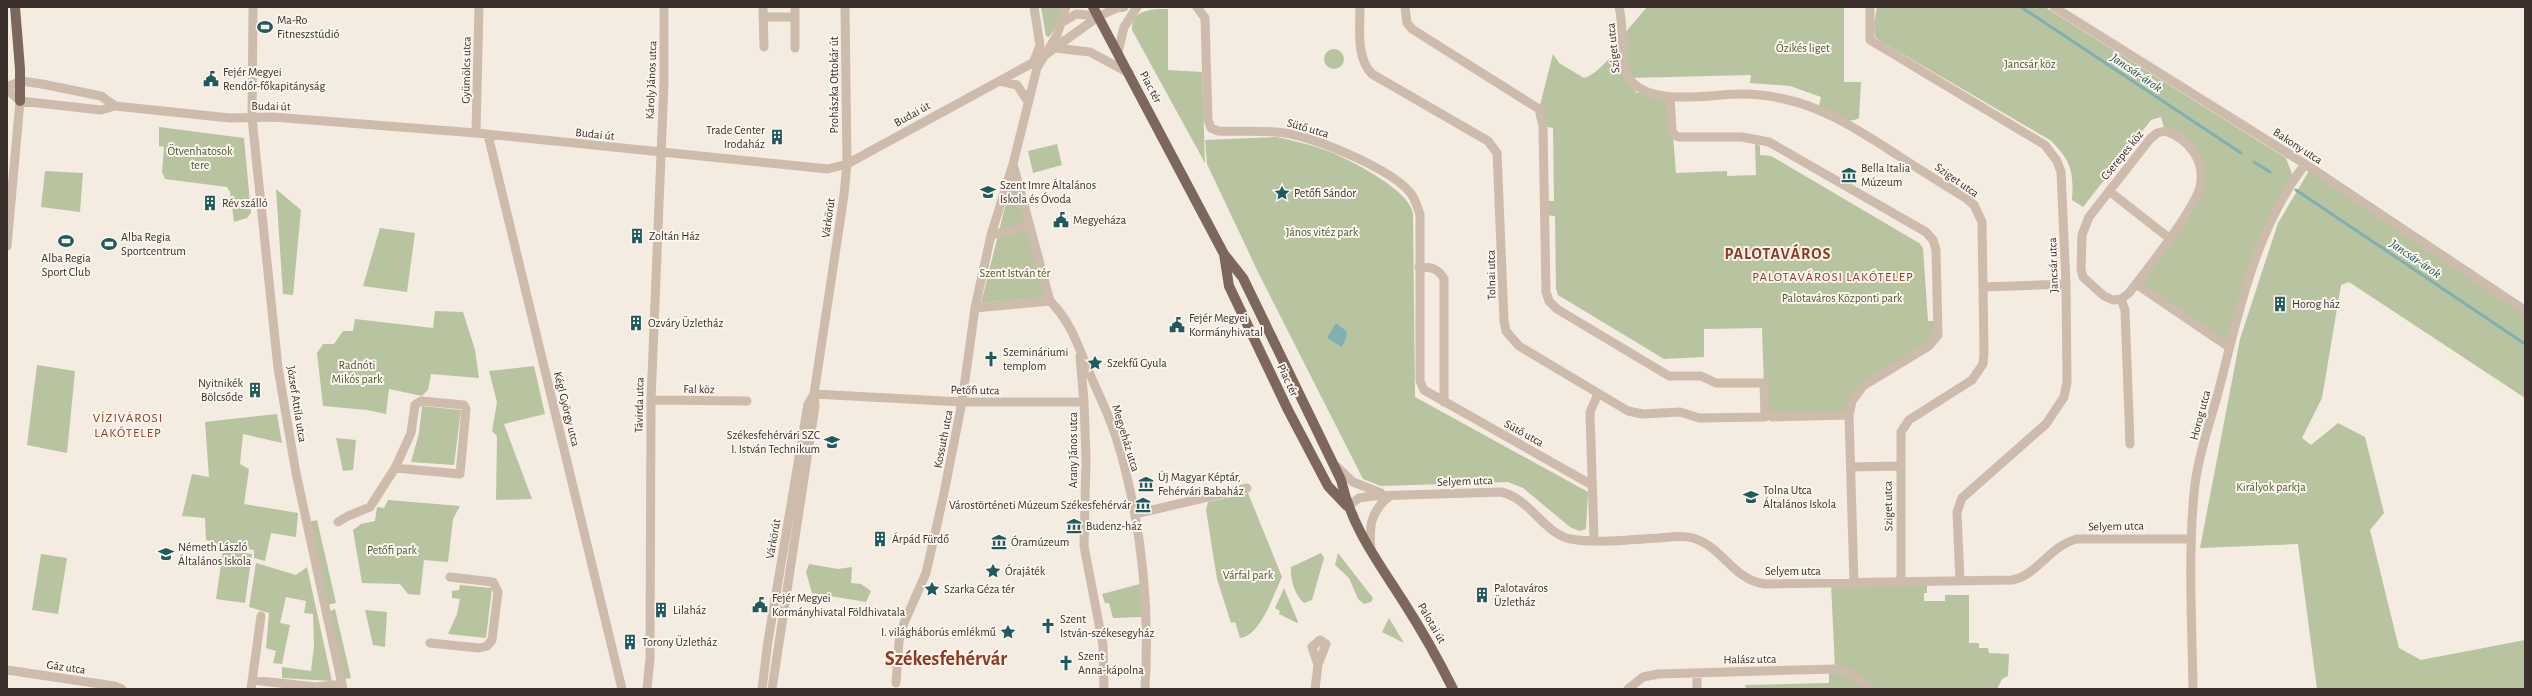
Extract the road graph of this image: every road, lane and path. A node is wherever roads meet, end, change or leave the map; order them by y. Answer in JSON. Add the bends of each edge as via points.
{"nodes":[{"id":1,"x":15,"y":7,"type":"edge"},
{"id":2,"x":253,"y":7,"type":"edge"},
{"id":3,"x":480,"y":7,"type":"edge"},
{"id":4,"x":664,"y":7,"type":"edge"},
{"id":5,"x":795,"y":7,"type":"edge"},
{"id":6,"x":845,"y":7,"type":"edge"},
{"id":7,"x":1034,"y":7,"type":"edge"},
{"id":8,"x":1066,"y":7,"type":"edge"},
{"id":9,"x":1093,"y":7,"type":"edge"},
{"id":10,"x":1124,"y":7,"type":"edge"},
{"id":11,"x":1137,"y":7,"type":"edge"},
{"id":12,"x":1197,"y":7,"type":"edge"},
{"id":13,"x":1360,"y":7,"type":"edge"},
{"id":14,"x":1405,"y":7,"type":"edge"},
{"id":15,"x":1619,"y":7,"type":"edge"},
{"id":16,"x":1870,"y":7,"type":"edge"},
{"id":17,"x":2054,"y":7,"type":"edge"},
{"id":18,"x":763,"y":12,"type":"edge"},
{"id":19,"x":1099,"y":12,"type":"edge"},
{"id":20,"x":795,"y":17,"type":"junction"},
{"id":21,"x":1062,"y":22,"type":"junction"},
{"id":22,"x":764,"y":47,"type":"dead end"},
{"id":23,"x":794,"y":48,"type":"dead end"},
{"id":24,"x":1055,"y":48,"type":"junction"},
{"id":25,"x":1118,"y":52,"type":"junction"},
{"id":26,"x":1044,"y":55,"type":"junction"},
{"id":27,"x":1033,"y":63,"type":"junction"},
{"id":28,"x":1129,"y":73,"type":"junction"},
{"id":29,"x":21,"y":81,"type":"junction"},
{"id":30,"x":1000,"y":81,"type":"junction"},
{"id":31,"x":7,"y":88,"type":"edge"},
{"id":32,"x":1670,"y":97,"type":"junction"},
{"id":33,"x":1028,"y":100,"type":"junction"},
{"id":34,"x":20,"y":101,"type":"junction"},
{"id":35,"x":116,"y":106,"type":"junction"},
{"id":36,"x":252,"y":118,"type":"junction"},
{"id":37,"x":476,"y":133,"type":"junction"},
{"id":38,"x":488,"y":135,"type":"junction"},
{"id":39,"x":660,"y":153,"type":"junction"},
{"id":40,"x":847,"y":164,"type":"junction"},
{"id":41,"x":1013,"y":164,"type":"junction"},
{"id":42,"x":2305,"y":164,"type":"junction"},
{"id":43,"x":2109,"y":191,"type":"junction"},
{"id":44,"x":1030,"y":226,"type":"junction"},
{"id":45,"x":991,"y":234,"type":"junction"},
{"id":46,"x":2169,"y":238,"type":"junction"},
{"id":47,"x":7,"y":246,"type":"edge"},
{"id":48,"x":1224,"y":254,"type":"junction"},
{"id":49,"x":1419,"y":267,"type":"junction"},
{"id":50,"x":2066,"y":284,"type":"junction"},
{"id":51,"x":2136,"y":284,"type":"junction"},
{"id":52,"x":1984,"y":287,"type":"junction"},
{"id":53,"x":2121,"y":299,"type":"junction"},
{"id":54,"x":1050,"y":301,"type":"junction"},
{"id":55,"x":974,"y":308,"type":"junction"},
{"id":56,"x":2525,"y":311,"type":"edge"},
{"id":57,"x":2229,"y":347,"type":"junction"},
{"id":58,"x":1080,"y":351,"type":"junction"},
{"id":59,"x":814,"y":394,"type":"junction"},
{"id":60,"x":1598,"y":394,"type":"junction"},
{"id":61,"x":651,"y":400,"type":"junction"},
{"id":62,"x":747,"y":401,"type":"dead end"},
{"id":63,"x":962,"y":402,"type":"junction"},
{"id":64,"x":1084,"y":402,"type":"junction"},
{"id":65,"x":1444,"y":402,"type":"junction"},
{"id":66,"x":1849,"y":415,"type":"junction"},
{"id":67,"x":1768,"y":417,"type":"junction"},
{"id":68,"x":2130,"y":444,"type":"dead end"},
{"id":69,"x":1331,"y":460,"type":"junction"},
{"id":70,"x":1899,"y":466,"type":"junction"},
{"id":71,"x":1851,"y":467,"type":"junction"},
{"id":72,"x":395,"y":468,"type":"junction"},
{"id":73,"x":1592,"y":485,"type":"junction"},
{"id":74,"x":1247,"y":488,"type":"dead end"},
{"id":75,"x":1390,"y":496,"type":"junction"},
{"id":76,"x":1347,"y":507,"type":"junction"},
{"id":77,"x":1135,"y":514,"type":"junction"},
{"id":78,"x":338,"y":522,"type":"dead end"},
{"id":79,"x":2191,"y":539,"type":"junction"},
{"id":80,"x":1594,"y":540,"type":"junction"},
{"id":81,"x":1371,"y":551,"type":"junction"},
{"id":82,"x":1385,"y":573,"type":"joint"},
{"id":83,"x":450,"y":577,"type":"dead end"},
{"id":84,"x":1960,"y":581,"type":"junction"},
{"id":85,"x":1901,"y":582,"type":"junction"},
{"id":86,"x":1854,"y":583,"type":"junction"},
{"id":87,"x":261,"y":616,"type":"dead end"},
{"id":88,"x":430,"y":643,"type":"dead end"},
{"id":89,"x":1318,"y":664,"type":"dead end"},
{"id":90,"x":7,"y":670,"type":"edge"},
{"id":91,"x":1697,"y":673,"type":"junction"},
{"id":92,"x":896,"y":683,"type":"dead end"},
{"id":93,"x":252,"y":684,"type":"edge"},
{"id":94,"x":342,"y":687,"type":"edge"},
{"id":95,"x":122,"y":689,"type":"edge"},
{"id":96,"x":622,"y":689,"type":"edge"},
{"id":97,"x":648,"y":689,"type":"edge"},
{"id":98,"x":762,"y":689,"type":"edge"},
{"id":99,"x":772,"y":689,"type":"edge"},
{"id":100,"x":1104,"y":689,"type":"edge"},
{"id":101,"x":1145,"y":689,"type":"edge"},
{"id":102,"x":1315,"y":689,"type":"edge"},
{"id":103,"x":1453,"y":689,"type":"edge"},
{"id":104,"x":1628,"y":689,"type":"edge"},
{"id":105,"x":1698,"y":689,"type":"edge"},
{"id":106,"x":1871,"y":689,"type":"edge"},
{"id":107,"x":2193,"y":689,"type":"edge"}],
"edges":[{"from":1,"to":29,"type":"main road"},
{"from":2,"to":36,"type":"street","name":"József Attila utca"},
{"from":3,"to":37,"type":"street","name":"Gyümölcs utca"},
{"from":4,"to":39,"type":"street","name":"Károly János utca","via":[[664,82]]},
{"from":5,"to":20,"type":"street"},
{"from":6,"to":40,"type":"street","name":"Prohászka Ottokár út"},
{"from":7,"to":27,"type":"street","via":[[1040,45],[1039,54]]},
{"from":8,"to":21,"type":"street","name":"Budai út"},
{"from":9,"to":19,"type":"main road","name":"Piac tér"},
{"from":10,"to":19,"type":"street"},
{"from":11,"to":25,"type":"street","via":[[1124,27]]},
{"from":12,"to":49,"type":"street","name":"Sütő utca","via":[[1205,18],[1208,120],[1213,130],[1278,132],[1298,137],[1364,161],[1404,186],[1412,195],[1420,215]]},
{"from":13,"to":60,"type":"street","name":"Tolnai utca","via":[[1361,54],[1367,69],[1488,141],[1497,153],[1506,331],[1518,346]]},
{"from":14,"to":67,"type":"street","via":[[1407,23],[1412,29],[1539,109],[1543,126],[1546,292],[1549,301],[1557,309],[1664,373],[1674,376],[1701,376],[1716,383],[1764,383]]},
{"from":15,"to":32,"type":"street","name":"Sziget utca","via":[[1629,78],[1647,93]]},
{"from":16,"to":50,"type":"street","name":"Jancsár utca","via":[[1870,40],[2044,145],[2052,153],[2061,172]]},
{"from":17,"to":42,"type":"street","name":"Bakony utca"},
{"from":18,"to":20,"type":"street"},
{"from":18,"to":22,"type":"street"},
{"from":19,"to":21,"type":"street","via":[[1076,14]]},
{"from":19,"to":24,"type":"street","name":"Budai út"},
{"from":19,"to":25,"type":"main road","name":"Piac tér"},
{"from":20,"to":23,"type":"street"},
{"from":21,"to":26,"type":"street","name":"Budai út"},
{"from":24,"to":26,"type":"street","name":"Budai út"},
{"from":24,"to":28,"type":"street","via":[[1090,52]]},
{"from":25,"to":28,"type":"main road","name":"Piac tér"},
{"from":26,"to":27,"type":"street","name":"Budai út"},
{"from":26,"to":33,"type":"street","via":[[1037,68]]},
{"from":27,"to":30,"type":"street","name":"Budai út"},
{"from":28,"to":48,"type":"main road","name":"Piac tér"},
{"from":29,"to":31,"type":"street"},
{"from":29,"to":34,"type":"main road"},
{"from":29,"to":35,"type":"street","name":"Budai út","via":[[95,94]]},
{"from":30,"to":33,"type":"street","via":[[1017,85]]},
{"from":30,"to":40,"type":"street","name":"Budai út"},
{"from":31,"to":34,"type":"street"},
{"from":32,"to":52,"type":"street","name":"Sziget utca","via":[[1744,94],[1783,98],[1825,112],[1858,131],[1974,205],[1982,222]]},
{"from":32,"to":66,"type":"street","via":[[1674,135],[1742,137],[1769,142],[1926,232],[1936,250],[1940,327],[1934,341],[1863,386],[1852,401]]},
{"from":33,"to":41,"type":"street"},
{"from":34,"to":35,"type":"street","name":"Budai út","via":[[101,110]]},
{"from":34,"to":47,"type":"street"},
{"from":35,"to":36,"type":"street","name":"Budai út"},
{"from":36,"to":37,"type":"street","name":"Budai út","via":[[273,117]]},
{"from":36,"to":94,"type":"street","name":"József Attila utca","via":[[272,319],[285,412],[300,495]]},
{"from":37,"to":38,"type":"street","name":"Budai út"},
{"from":38,"to":39,"type":"street","name":"Budai út"},
{"from":38,"to":96,"type":"street","name":"Kégl György utca"},
{"from":39,"to":40,"type":"street","name":"Budai út","via":[[828,169]]},
{"from":39,"to":61,"type":"street","name":"Távirda utca"},
{"from":40,"to":59,"type":"street","name":"Várkörút"},
{"from":41,"to":44,"type":"street"},
{"from":41,"to":45,"type":"street"},
{"from":42,"to":56,"type":"street","name":"Bakony utca"},
{"from":42,"to":57,"type":"street","name":"Horog utca","via":[[2279,204],[2260,243]]},
{"from":43,"to":46,"type":"street","name":"Cserepes köz"},
{"from":43,"to":46,"type":"street","name":"Cserepes köz","via":[[2157,133],[2165,131],[2187,144],[2199,159],[2201,186]]},
{"from":43,"to":53,"type":"street","name":"Cserepes köz","via":[[2084,225],[2081,269],[2083,277],[2104,296],[2113,300]]},
{"from":44,"to":45,"type":"street"},
{"from":44,"to":54,"type":"street"},
{"from":45,"to":55,"type":"street"},
{"from":46,"to":51,"type":"street","name":"Cserepes köz"},
{"from":48,"to":69,"type":"main road","name":"Piac tér","via":[[1242,278]]},
{"from":48,"to":76,"type":"main road","name":"Piac tér","via":[[1229,286],[1288,410],[1328,486]]},
{"from":49,"to":65,"type":"street","name":"Sütő utca","via":[[1420,381],[1424,390]]},
{"from":49,"to":65,"type":"street","via":[[1433,268],[1440,272],[1444,279]]},
{"from":50,"to":52,"type":"street"},
{"from":50,"to":84,"type":"street","name":"Jancsár utca","via":[[2067,382],[2064,397],[2046,424],[1962,498],[1958,512]]},
{"from":51,"to":53,"type":"street","name":"Cserepes köz"},
{"from":51,"to":57,"type":"street"},
{"from":52,"to":70,"type":"street","name":"Sziget utca","via":[[1983,364],[1972,380],[1904,426],[1899,439]]},
{"from":53,"to":68,"type":"street","via":[[2125,310]]},
{"from":54,"to":55,"type":"street"},
{"from":54,"to":58,"type":"street","name":"Megyeház utca","via":[[1071,327]]},
{"from":55,"to":63,"type":"street","name":"Kossuth utca"},
{"from":57,"to":79,"type":"street","name":"Horog utca","via":[[2198,470]]},
{"from":58,"to":64,"type":"street"},
{"from":58,"to":77,"type":"street","name":"Megyeház utca","via":[[1116,437]]},
{"from":59,"to":63,"type":"street","name":"Petőfi utca"},
{"from":59,"to":98,"type":"street","name":"Várkörút","via":[[808,404]]},
{"from":59,"to":99,"type":"street","name":"Várkörút","via":[[815,406]]},
{"from":60,"to":67,"type":"street","name":"Tolnai utca","via":[[1634,412],[1680,412],[1699,418]]},
{"from":60,"to":73,"type":"street","via":[[1590,412]]},
{"from":61,"to":62,"type":"street","name":"Fal köz"},
{"from":61,"to":97,"type":"street","name":"Távirda utca"},
{"from":63,"to":64,"type":"street","name":"Petőfi utca"},
{"from":63,"to":92,"type":"street","name":"Kossuth utca","via":[[928,575],[904,623],[899,641]]},
{"from":64,"to":100,"type":"street","name":"Arany János utca","via":[[1084,546],[1103,645]]},
{"from":65,"to":73,"type":"street","name":"Sütő utca"},
{"from":66,"to":67,"type":"street","name":"Tolnai utca"},
{"from":66,"to":71,"type":"street"},
{"from":69,"to":75,"type":"street","name":"Selyem utca","via":[[1353,482]]},
{"from":69,"to":76,"type":"main road","name":"Piac tér","via":[[1341,480]]},
{"from":70,"to":71,"type":"street"},
{"from":70,"to":85,"type":"street","name":"Sziget utca"},
{"from":71,"to":86,"type":"street"},
{"from":72,"to":72,"type":"street","via":[[411,433],[415,405],[421,401],[460,404],[466,409],[460,474]]},
{"from":72,"to":78,"type":"street","via":[[370,507]]},
{"from":73,"to":80,"type":"street"},
{"from":74,"to":77,"type":"street"},
{"from":75,"to":76,"type":"street","name":"Selyem utca","via":[[1359,498]]},
{"from":75,"to":80,"type":"street","name":"Selyem utca","via":[[1502,492],[1521,501],[1562,536]]},
{"from":75,"to":81,"type":"street","via":[[1377,508],[1372,518],[1369,528]]},
{"from":76,"to":81,"type":"main road","name":"Piac tér"},
{"from":77,"to":101,"type":"street","name":"Megyeház utca","via":[[1146,605],[1148,645]]},
{"from":79,"to":84,"type":"street","name":"Selyem utca","via":[[2077,539],[2055,548],[2020,578]]},
{"from":79,"to":107,"type":"street","name":"Horog utca"},
{"from":80,"to":86,"type":"street","name":"Selyem utca","via":[[1692,538],[1712,548],[1746,580],[1756,583]]},
{"from":81,"to":82,"type":"main road","name":"Piac tér"},
{"from":82,"to":103,"type":"main road","name":"Palotai út"},
{"from":83,"to":88,"type":"street","via":[[493,582],[497,586],[492,640],[487,646],[479,648]]},
{"from":84,"to":85,"type":"street","name":"Selyem utca"},
{"from":85,"to":86,"type":"street","name":"Selyem utca"},
{"from":87,"to":93,"type":"street"},
{"from":89,"to":102,"type":"street"},
{"from":90,"to":95,"type":"street","name":"Gáz utca"},
{"from":91,"to":104,"type":"street","name":"Halász utca","via":[[1652,674],[1638,680]]},
{"from":91,"to":105,"type":"street"},
{"from":91,"to":106,"type":"street","name":"Halász utca","via":[[1835,669],[1852,674]]},
{"from":93,"to":94,"type":"street"}]}
